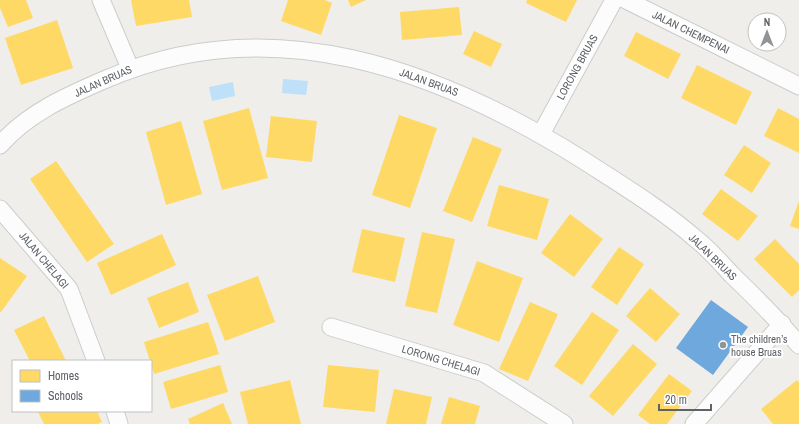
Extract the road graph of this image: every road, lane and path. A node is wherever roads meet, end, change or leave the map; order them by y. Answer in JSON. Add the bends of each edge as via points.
{"nodes":[{"id":1,"x":101,"y":0,"type":"edge"},
{"id":2,"x":614,"y":0,"type":"edge"},
{"id":3,"x":626,"y":0,"type":"edge"},
{"id":4,"x":130,"y":68,"type":"junction"},
{"id":5,"x":799,"y":86,"type":"edge"},
{"id":6,"x":541,"y":134,"type":"junction"},
{"id":7,"x":0,"y":145,"type":"edge"},
{"id":8,"x":0,"y":209,"type":"edge"},
{"id":9,"x":782,"y":324,"type":"junction"},
{"id":10,"x":331,"y":327,"type":"dead end"},
{"id":11,"x":799,"y":345,"type":"edge"},
{"id":12,"x":96,"y":360,"type":"edge"},
{"id":13,"x":115,"y":412,"type":"edge"},
{"id":14,"x":119,"y":424,"type":"edge"},
{"id":15,"x":564,"y":424,"type":"edge"},
{"id":16,"x":694,"y":424,"type":"edge"}],
"edges":[{"from":1,"to":4,"type":"street"},
{"from":2,"to":6,"type":"street","name":"LORONG BRUAS"},
{"from":3,"to":5,"type":"street","name":"JALAN CHEMPENAI"},
{"from":4,"to":6,"type":"street","name":"JALAN BRUAS","via":[[174,55],[228,48],[282,48],[339,56],[397,70],[455,91]]},
{"from":4,"to":7,"type":"street","name":"JALAN BRUAS","via":[[33,114],[14,129]]},
{"from":6,"to":9,"type":"street","name":"JALAN BRUAS","via":[[625,187],[696,239]]},
{"from":8,"to":12,"type":"street","name":"JALAN CHELAGI","via":[[69,289]]},
{"from":9,"to":11,"type":"street","name":"JALAN BRUAS"},
{"from":9,"to":16,"type":"street"},
{"from":10,"to":15,"type":"street","name":"LORONG CHELAGI","via":[[484,373]]},
{"from":13,"to":14,"type":"street"}]}
